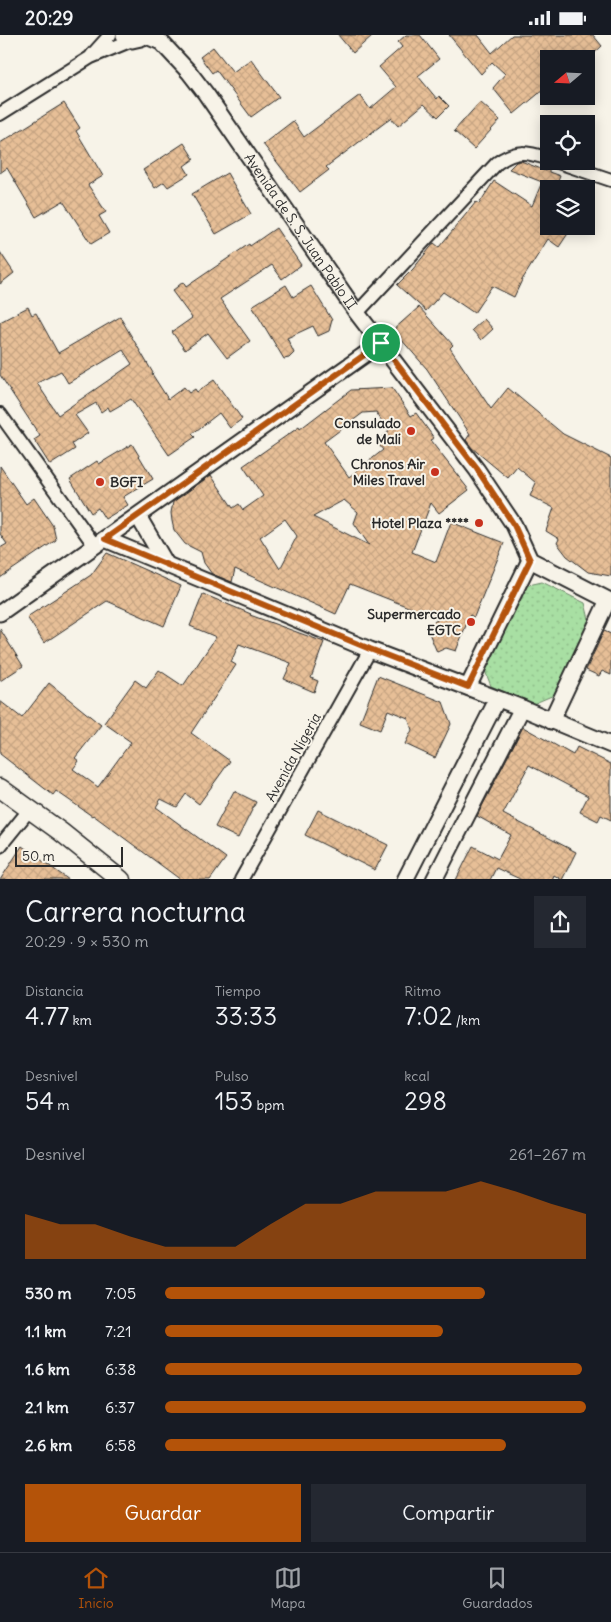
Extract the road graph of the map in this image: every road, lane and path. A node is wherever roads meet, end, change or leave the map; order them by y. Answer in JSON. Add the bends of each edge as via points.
{"nodes":[{"id":1,"x":110,"y":35,"type":"edge"},
{"id":2,"x":136,"y":36,"type":"edge"},
{"id":3,"x":91,"y":57,"type":"junction"},
{"id":4,"x":0,"y":114,"type":"edge"},
{"id":5,"x":540,"y":157,"type":"edge"},
{"id":6,"x":582,"y":170,"type":"edge"},
{"id":7,"x":611,"y":180,"type":"edge"},
{"id":8,"x":357,"y":313,"type":"junction"},
{"id":9,"x":381,"y":343,"type":"junction"},
{"id":10,"x":0,"y":414,"type":"edge"},
{"id":11,"x":138,"y":516,"type":"junction"},
{"id":12,"x":100,"y":543,"type":"junction"},
{"id":13,"x":530,"y":560,"type":"junction"},
{"id":14,"x":166,"y":564,"type":"junction"},
{"id":15,"x":0,"y":613,"type":"edge"},
{"id":16,"x":370,"y":649,"type":"junction"},
{"id":17,"x":468,"y":687,"type":"junction"},
{"id":18,"x":497,"y":700,"type":"junction"},
{"id":19,"x":522,"y":708,"type":"junction"},
{"id":20,"x":551,"y":721,"type":"junction"},
{"id":21,"x":611,"y":745,"type":"edge"},
{"id":22,"x":0,"y":788,"type":"edge"},
{"id":23,"x":30,"y":809,"type":"junction"},
{"id":24,"x":0,"y":846,"type":"edge"},
{"id":25,"x":122,"y":879,"type":"edge"},
{"id":26,"x":242,"y":879,"type":"edge"},
{"id":27,"x":405,"y":879,"type":"edge"},
{"id":28,"x":434,"y":879,"type":"edge"}],
"edges":[{"from":1,"to":3,"type":"street"},
{"from":2,"to":3,"type":"street"},
{"from":2,"to":8,"type":"street","name":"Avenida de S. S. Juan Pablo II","via":[[161,42],[189,72]]},
{"from":3,"to":4,"type":"street"},
{"from":5,"to":8,"type":"street","via":[[509,154],[497,163]]},
{"from":6,"to":7,"type":"street"},
{"from":8,"to":9,"type":"street","name":"Avenida de S. S. Juan Pablo II"},
{"from":9,"to":11,"type":"street"},
{"from":9,"to":13,"type":"street","name":"Avenida de S. S. Juan Pablo II","via":[[477,469],[514,525]]},
{"from":10,"to":12,"type":"street"},
{"from":11,"to":12,"type":"street"},
{"from":11,"to":14,"type":"street"},
{"from":12,"to":14,"type":"street"},
{"from":12,"to":15,"type":"street"},
{"from":13,"to":17,"type":"street"},
{"from":13,"to":20,"type":"street","via":[[608,600]]},
{"from":14,"to":16,"type":"street"},
{"from":16,"to":17,"type":"street"},
{"from":16,"to":26,"type":"street","name":"Avenida Nigeria"},
{"from":17,"to":18,"type":"street"},
{"from":18,"to":19,"type":"street"},
{"from":18,"to":27,"type":"street"},
{"from":19,"to":20,"type":"street"},
{"from":19,"to":28,"type":"street"},
{"from":20,"to":21,"type":"street"},
{"from":22,"to":23,"type":"main road"},
{"from":23,"to":24,"type":"street"},
{"from":23,"to":25,"type":"main road"}]}
